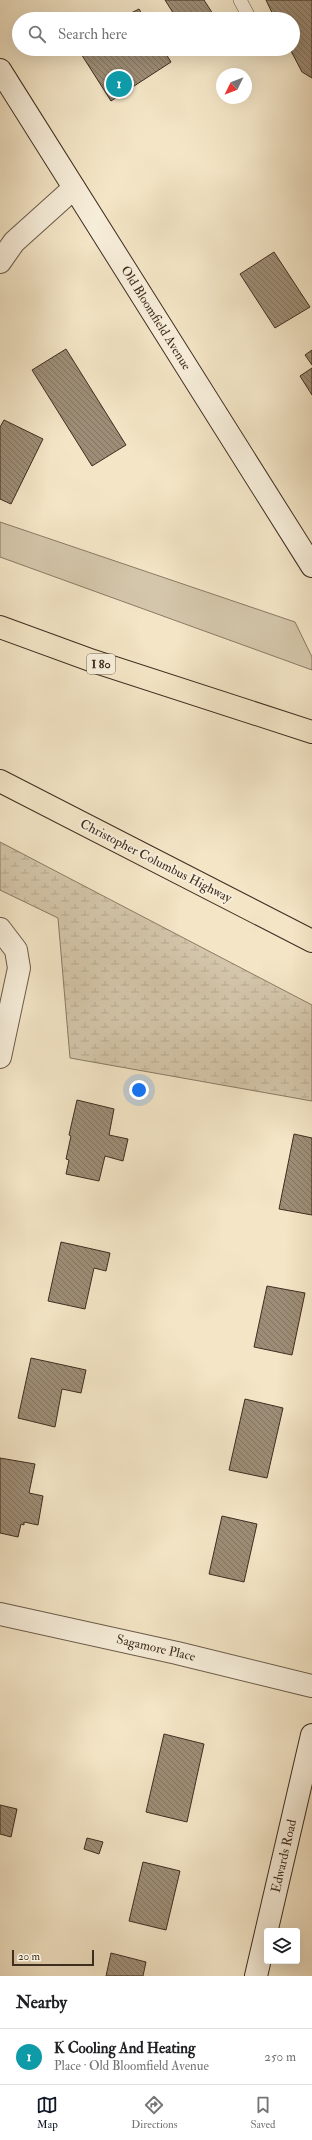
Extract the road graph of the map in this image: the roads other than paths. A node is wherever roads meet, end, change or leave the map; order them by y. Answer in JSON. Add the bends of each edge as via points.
{"nodes":[{"id":1,"x":240,"y":0,"type":"edge"},
{"id":2,"x":246,"y":12,"type":"edge"},
{"id":3,"x":0,"y":70,"type":"edge"},
{"id":4,"x":74,"y":188,"type":"junction"},
{"id":5,"x":0,"y":262,"type":"edge"},
{"id":6,"x":312,"y":566,"type":"edge"},
{"id":7,"x":0,"y":627,"type":"edge"},
{"id":8,"x":312,"y":732,"type":"edge"},
{"id":9,"x":0,"y":781,"type":"edge"},
{"id":10,"x":0,"y":929,"type":"edge"},
{"id":11,"x":312,"y":941,"type":"edge"},
{"id":12,"x":0,"y":1057,"type":"edge"},
{"id":13,"x":0,"y":1614,"type":"edge"},
{"id":14,"x":312,"y":1686,"type":"edge"},
{"id":15,"x":312,"y":1735,"type":"edge"},
{"id":16,"x":256,"y":1976,"type":"edge"}],
"edges":[{"from":1,"to":2,"type":"lane"},
{"from":3,"to":4,"type":"street","name":"Old Bloomfield Avenue"},
{"from":4,"to":5,"type":"street","via":[[14,242]]},
{"from":4,"to":6,"type":"street","name":"Old Bloomfield Avenue"},
{"from":7,"to":8,"type":"highway","number":"I 80","via":[[93,661]]},
{"from":9,"to":11,"type":"highway","name":"Christopher Columbus Highway"},
{"from":10,"to":12,"type":"street","via":[[16,950],[19,968]]},
{"from":13,"to":14,"type":"street","name":"Sagamore Place"},
{"from":15,"to":16,"type":"street","name":"Edwards Road"}]}
